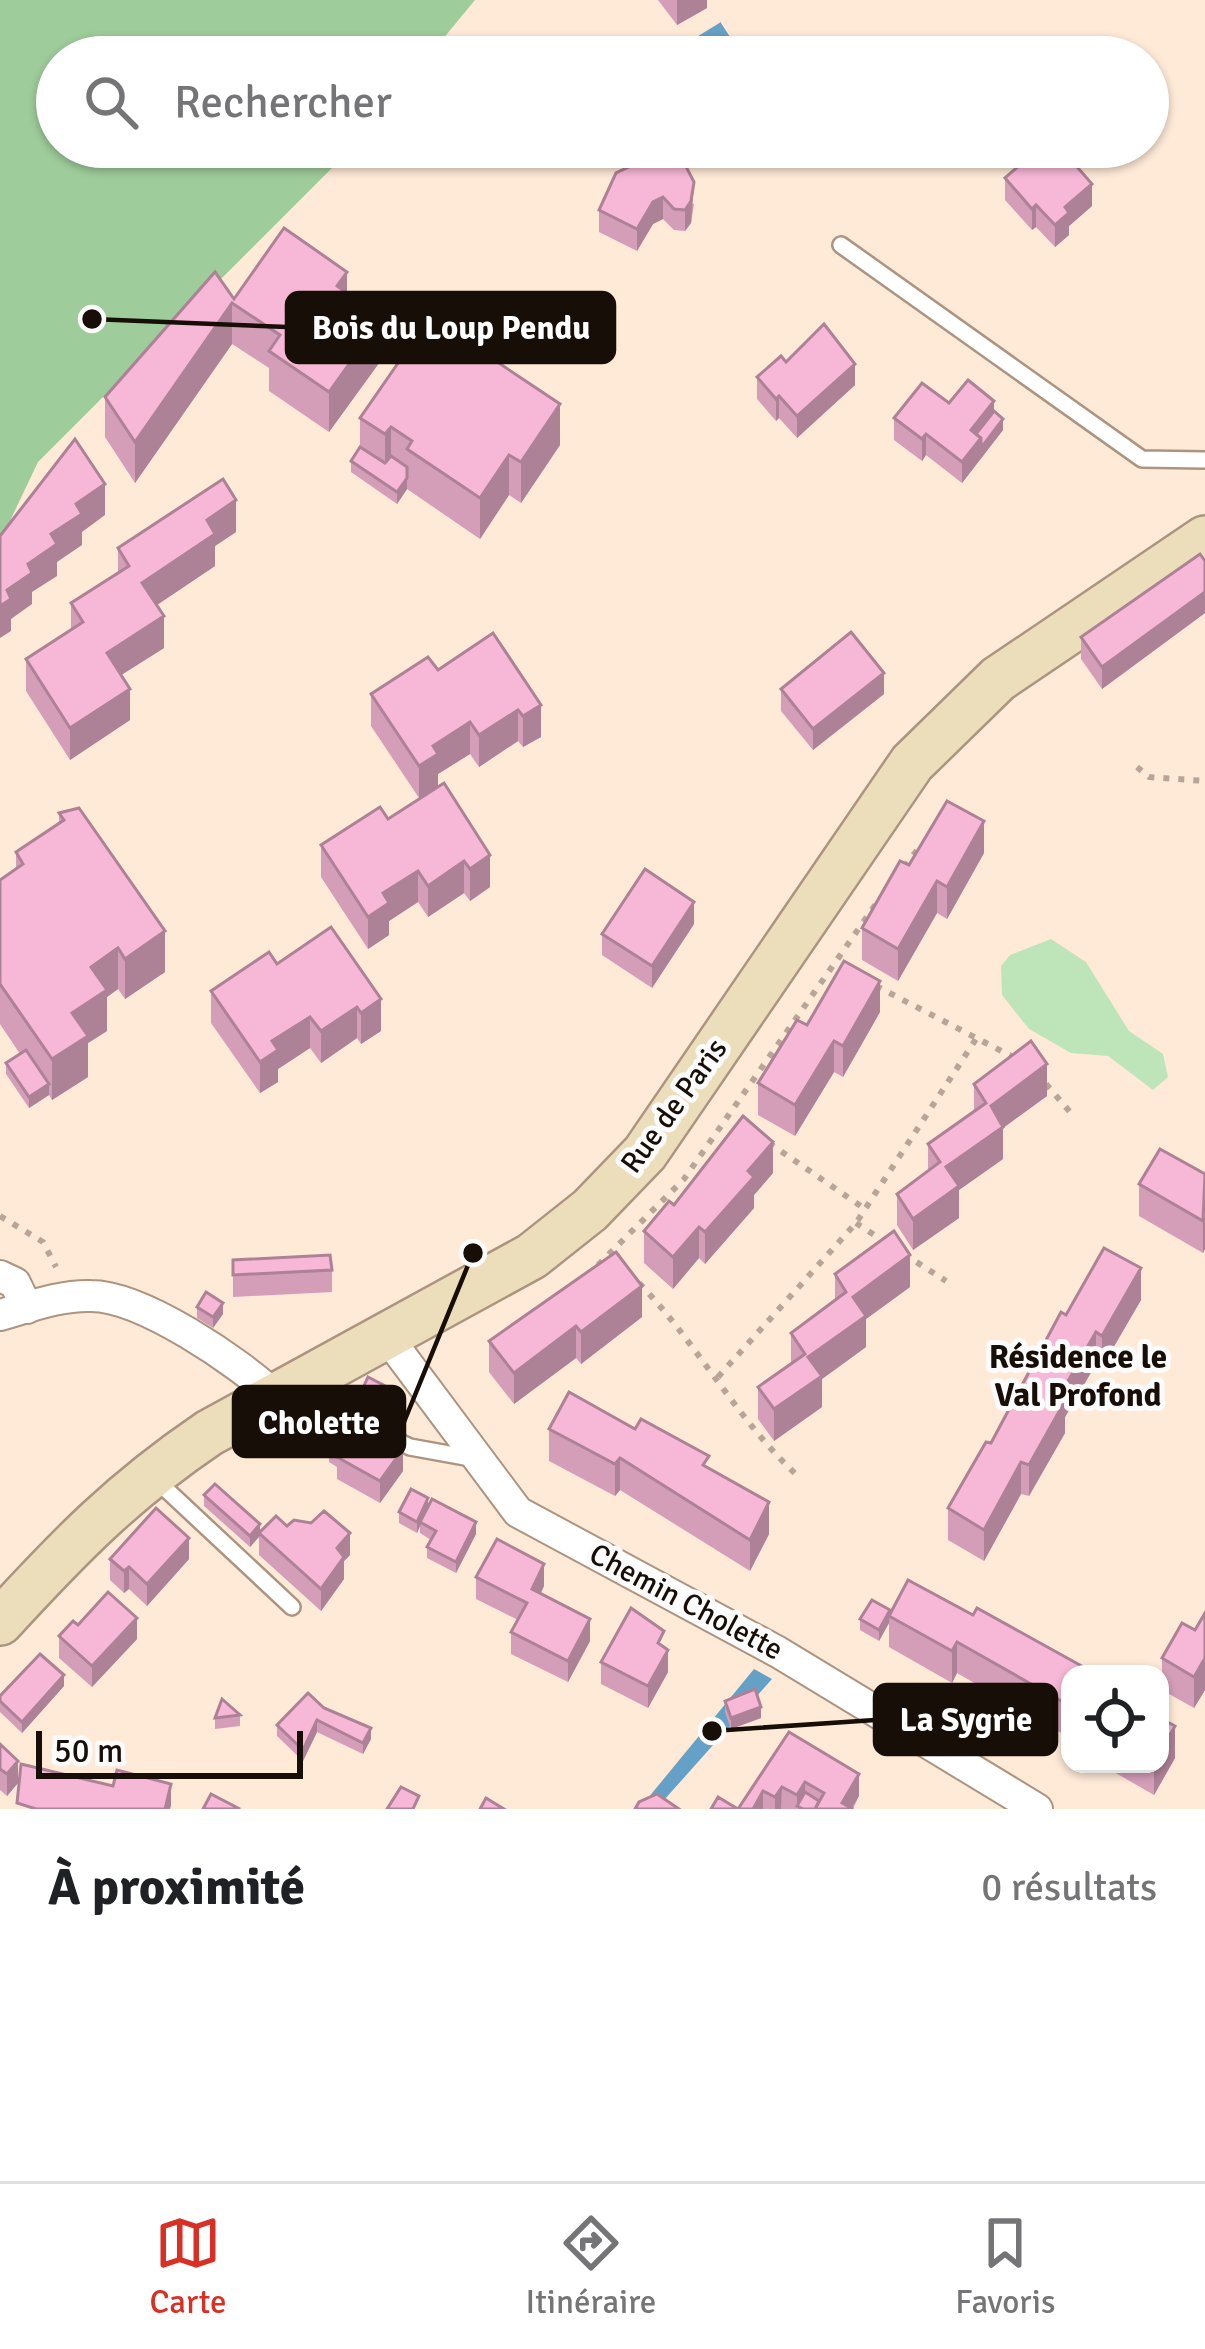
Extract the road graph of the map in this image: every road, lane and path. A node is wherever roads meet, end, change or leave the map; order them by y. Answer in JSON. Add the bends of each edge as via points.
{"nodes":[{"id":1,"x":841,"y":244,"type":"dead end"},
{"id":2,"x":1205,"y":460,"type":"edge"},
{"id":3,"x":1205,"y":539,"type":"edge"},
{"id":4,"x":1137,"y":767,"type":"dead end"},
{"id":5,"x":1205,"y":781,"type":"edge"},
{"id":6,"x":831,"y":960,"type":"dead end"},
{"id":7,"x":844,"y":968,"type":"edge"},
{"id":8,"x":874,"y":984,"type":"edge"},
{"id":9,"x":976,"y":1039,"type":"junction"},
{"id":10,"x":1016,"y":1058,"type":"edge"},
{"id":11,"x":1035,"y":1068,"type":"edge"},
{"id":12,"x":1070,"y":1112,"type":"dead end"},
{"id":13,"x":728,"y":1114,"type":"dead end"},
{"id":14,"x":739,"y":1123,"type":"edge"},
{"id":15,"x":766,"y":1141,"type":"edge"},
{"id":16,"x":865,"y":1209,"type":"junction"},
{"id":17,"x":0,"y":1216,"type":"edge"},
{"id":18,"x":856,"y":1223,"type":"junction"},
{"id":19,"x":610,"y":1255,"type":"edge"},
{"id":20,"x":0,"y":1276,"type":"edge"},
{"id":21,"x":946,"y":1281,"type":"dead end"},
{"id":22,"x":72,"y":1296,"type":"junction"},
{"id":23,"x":14,"y":1311,"type":"edge"},
{"id":24,"x":388,"y":1338,"type":"junction"},
{"id":25,"x":718,"y":1377,"type":"junction"},
{"id":26,"x":284,"y":1393,"type":"junction"},
{"id":27,"x":476,"y":1459,"type":"junction"},
{"id":28,"x":150,"y":1474,"type":"junction"},
{"id":29,"x":800,"y":1479,"type":"dead end"},
{"id":30,"x":292,"y":1607,"type":"dead end"},
{"id":31,"x":0,"y":1622,"type":"edge"},
{"id":32,"x":1037,"y":1809,"type":"edge"}],
"edges":[{"from":1,"to":2,"type":"lane","via":[[1142,459]]},
{"from":3,"to":24,"type":"street","name":"Rue de Paris","via":[[998,679],[911,763],[645,1153],[590,1210],[532,1256]]},
{"from":4,"to":5,"type":"path","via":[[1149,777]]},
{"from":6,"to":7,"type":"path"},
{"from":8,"to":9,"type":"path"},
{"from":9,"to":10,"type":"path"},
{"from":9,"to":16,"type":"path"},
{"from":11,"to":12,"type":"path"},
{"from":13,"to":14,"type":"path"},
{"from":15,"to":16,"type":"path"},
{"from":16,"to":18,"type":"path"},
{"from":17,"to":22,"type":"path","via":[[43,1241]]},
{"from":18,"to":21,"type":"path"},
{"from":18,"to":25,"type":"path"},
{"from":19,"to":25,"type":"path"},
{"from":20,"to":23,"type":"street","via":[[15,1283]]},
{"from":22,"to":23,"type":"street"},
{"from":22,"to":26,"type":"street","via":[[123,1300]]},
{"from":24,"to":26,"type":"street","name":"Rue de Paris"},
{"from":24,"to":27,"type":"street","name":"Chemin Cholette"},
{"from":25,"to":29,"type":"path","via":[[760,1442]]},
{"from":26,"to":27,"type":"lane","via":[[410,1447]]},
{"from":26,"to":28,"type":"street","name":"Rue de Paris"},
{"from":27,"to":32,"type":"street","name":"Chemin Cholette","via":[[518,1512],[778,1652]]},
{"from":28,"to":30,"type":"lane"},
{"from":28,"to":31,"type":"street","name":"Rue de Paris","via":[[97,1516]]}]}
